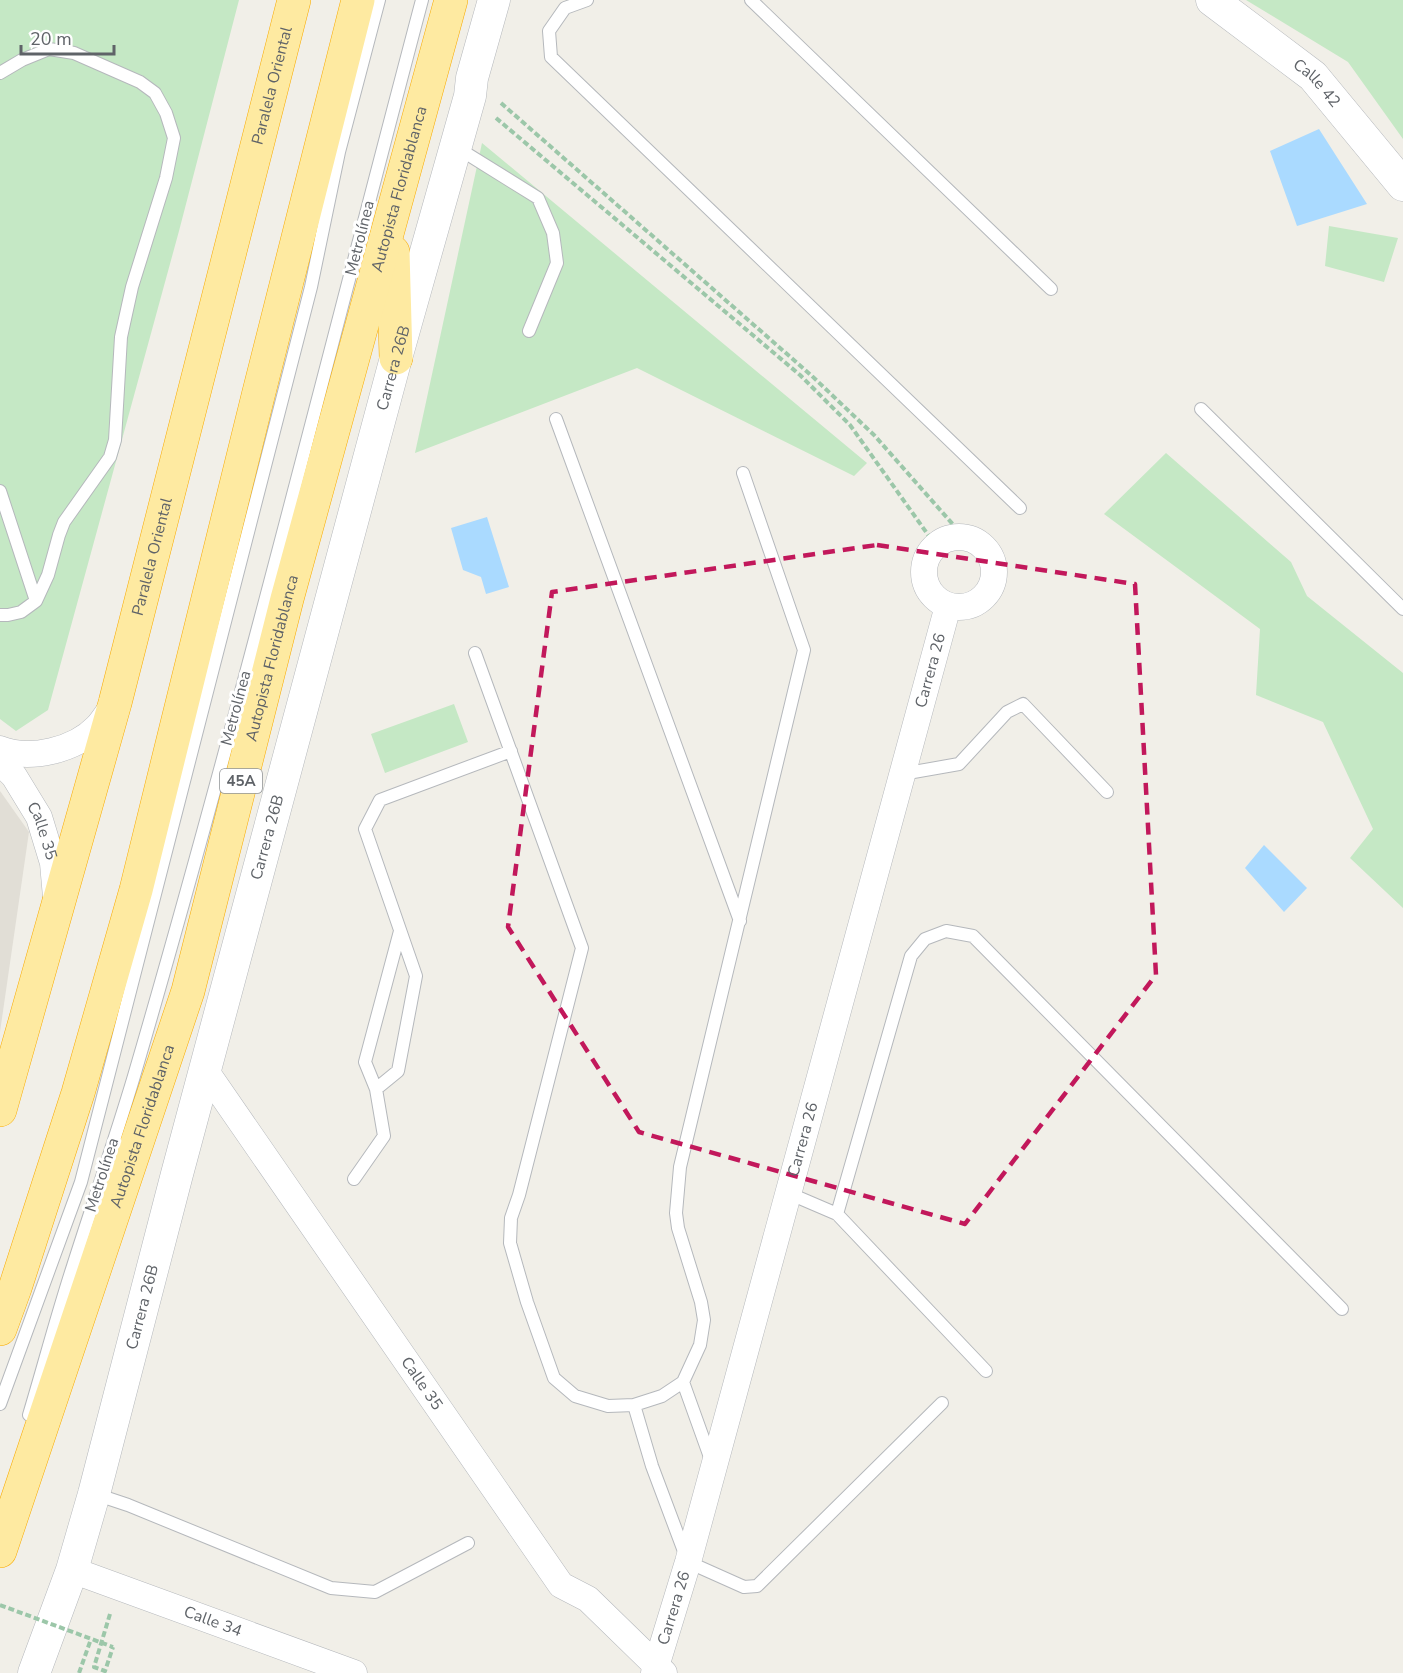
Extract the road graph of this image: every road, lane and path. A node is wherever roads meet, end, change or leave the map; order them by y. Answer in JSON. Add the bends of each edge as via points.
{"nodes":[{"id":1,"x":294,"y":0,"type":"edge"},
{"id":2,"x":358,"y":0,"type":"edge"},
{"id":3,"x":379,"y":0,"type":"edge"},
{"id":4,"x":422,"y":0,"type":"edge"},
{"id":5,"x":451,"y":0,"type":"edge"},
{"id":6,"x":494,"y":0,"type":"edge"},
{"id":7,"x":587,"y":0,"type":"edge"},
{"id":8,"x":751,"y":0,"type":"edge"},
{"id":9,"x":1212,"y":0,"type":"edge"},
{"id":10,"x":0,"y":73,"type":"edge"},
{"id":11,"x":471,"y":87,"type":"junction"},
{"id":12,"x":456,"y":147,"type":"junction"},
{"id":13,"x":1403,"y":185,"type":"edge"},
{"id":14,"x":392,"y":217,"type":"junction"},
{"id":15,"x":1051,"y":289,"type":"dead end"},
{"id":16,"x":529,"y":331,"type":"dead end"},
{"id":17,"x":396,"y":358,"type":"junction"},
{"id":18,"x":1202,"y":410,"type":"dead end"},
{"id":19,"x":556,"y":419,"type":"dead end"},
{"id":20,"x":743,"y":473,"type":"dead end"},
{"id":21,"x":0,"y":490,"type":"edge"},
{"id":22,"x":1020,"y":508,"type":"dead end"},
{"id":23,"x":964,"y":537,"type":"junction"},
{"id":24,"x":936,"y":546,"type":"junction"},
{"id":25,"x":36,"y":601,"type":"junction"},
{"id":26,"x":948,"y":606,"type":"junction"},
{"id":27,"x":1403,"y":609,"type":"edge"},
{"id":28,"x":0,"y":615,"type":"edge"},
{"id":29,"x":475,"y":653,"type":"dead end"},
{"id":30,"x":115,"y":703,"type":"junction"},
{"id":31,"x":0,"y":749,"type":"edge"},
{"id":32,"x":511,"y":751,"type":"junction"},
{"id":33,"x":0,"y":762,"type":"edge"},
{"id":34,"x":902,"y":774,"type":"junction"},
{"id":35,"x":1107,"y":792,"type":"dead end"},
{"id":36,"x":57,"y":911,"type":"junction"},
{"id":37,"x":740,"y":921,"type":"junction"},
{"id":38,"x":400,"y":932,"type":"junction"},
{"id":39,"x":205,"y":1071,"type":"junction"},
{"id":40,"x":376,"y":1089,"type":"junction"},
{"id":41,"x":0,"y":1110,"type":"edge"},
{"id":42,"x":354,"y":1179,"type":"dead end"},
{"id":43,"x":788,"y":1193,"type":"junction"},
{"id":44,"x":837,"y":1214,"type":"junction"},
{"id":45,"x":1342,"y":1309,"type":"dead end"},
{"id":46,"x":0,"y":1329,"type":"edge"},
{"id":47,"x":986,"y":1371,"type":"dead end"},
{"id":48,"x":683,"y":1382,"type":"junction"},
{"id":49,"x":942,"y":1403,"type":"dead end"},
{"id":50,"x":0,"y":1404,"type":"edge"},
{"id":51,"x":634,"y":1405,"type":"junction"},
{"id":52,"x":26,"y":1425,"type":"dead end"},
{"id":53,"x":714,"y":1467,"type":"junction"},
{"id":54,"x":94,"y":1494,"type":"junction"},
{"id":55,"x":468,"y":1543,"type":"dead end"},
{"id":56,"x":0,"y":1551,"type":"edge"},
{"id":57,"x":688,"y":1562,"type":"junction"},
{"id":58,"x":72,"y":1570,"type":"junction"},
{"id":59,"x":118,"y":1587,"type":"junction"},
{"id":60,"x":0,"y":1605,"type":"edge"},
{"id":61,"x":91,"y":1639,"type":"junction"},
{"id":62,"x":658,"y":1671,"type":"edge"},
{"id":63,"x":34,"y":1673,"type":"edge"},
{"id":64,"x":79,"y":1673,"type":"edge"},
{"id":65,"x":354,"y":1673,"type":"edge"}],
"edges":[{"from":1,"to":30,"type":"highway","name":"Paralela Oriental"},
{"from":2,"to":46,"type":"highway","via":[[136,890],[78,1093]]},
{"from":3,"to":50,"type":"lane","name":"Metrolínea","via":[[339,152],[308,298],[81,1182]]},
{"from":4,"to":52,"type":"lane","name":"Metrolínea","via":[[189,881],[133,1080]]},
{"from":5,"to":14,"type":"highway","name":"Autopista Floridablanca","number":"45A"},
{"from":6,"to":11,"type":"street","name":"Carrera 26B"},
{"from":7,"to":22,"type":"lane","via":[[565,8],[549,31],[551,57]]},
{"from":8,"to":15,"type":"lane"},
{"from":9,"to":13,"type":"street","name":"Calle 42","via":[[1314,76]]},
{"from":10,"to":25,"type":"lane","via":[[49,49],[74,53],[140,82],[155,93],[174,138],[123,326],[115,440],[110,457],[64,522]]},
{"from":11,"to":12,"type":"street","name":"Carrera 26B"},
{"from":11,"to":23,"type":"path","via":[[812,376],[874,435]]},
{"from":11,"to":24,"type":"path","via":[[800,375],[850,425]]},
{"from":12,"to":16,"type":"lane","via":[[538,198],[553,233],[557,262]]},
{"from":12,"to":17,"type":"street","name":"Carrera 26B"},
{"from":14,"to":17,"type":"highway"},
{"from":14,"to":56,"type":"highway","name":"Autopista Floridablanca","number":"45A","via":[[287,599],[188,991]]},
{"from":17,"to":39,"type":"street","name":"Carrera 26B"},
{"from":18,"to":27,"type":"lane"},
{"from":19,"to":37,"type":"lane"},
{"from":20,"to":37,"type":"lane","via":[[804,650]]},
{"from":21,"to":25,"type":"lane"},
{"from":23,"to":24,"type":"street"},
{"from":23,"to":26,"type":"street","via":[[988,552],[994,566],[994,581],[976,604]]},
{"from":24,"to":26,"type":"street","via":[[927,557],[924,571],[935,598]]},
{"from":25,"to":28,"type":"lane","via":[[21,612]]},
{"from":26,"to":34,"type":"street","name":"Carrera 26"},
{"from":29,"to":32,"type":"lane"},
{"from":30,"to":31,"type":"street","via":[[96,728],[70,746],[40,754]]},
{"from":30,"to":36,"type":"highway","name":"Paralela Oriental"},
{"from":32,"to":38,"type":"lane","via":[[380,800],[365,830]]},
{"from":32,"to":51,"type":"lane","via":[[582,948],[511,1218],[510,1243],[554,1378],[575,1396],[608,1406]]},
{"from":33,"to":36,"type":"street","name":"Calle 35","via":[[14,776],[39,817],[53,863]]},
{"from":34,"to":35,"type":"lane","via":[[959,764],[1007,712],[1023,704]]},
{"from":34,"to":43,"type":"street","name":"Carrera 26"},
{"from":36,"to":41,"type":"highway","name":"Paralela Oriental"},
{"from":37,"to":48,"type":"lane","via":[[680,1167],[678,1227],[704,1320],[700,1345]]},
{"from":38,"to":40,"type":"lane","via":[[364,1062]]},
{"from":38,"to":40,"type":"lane","via":[[416,976],[398,1071]]},
{"from":39,"to":54,"type":"street","name":"Carrera 26B"},
{"from":39,"to":62,"type":"street","name":"Calle 35","via":[[554,1576],[561,1585],[588,1599]]},
{"from":40,"to":42,"type":"lane","via":[[384,1136]]},
{"from":43,"to":44,"type":"lane"},
{"from":43,"to":53,"type":"street","name":"Carrera 26"},
{"from":44,"to":45,"type":"lane","via":[[911,956],[925,939],[946,931],[973,936]]},
{"from":44,"to":47,"type":"lane"},
{"from":48,"to":51,"type":"lane","via":[[662,1396]]},
{"from":48,"to":53,"type":"lane"},
{"from":49,"to":57,"type":"lane","via":[[757,1586],[744,1587]]},
{"from":51,"to":57,"type":"lane"},
{"from":53,"to":57,"type":"street","name":"Carrera 26"},
{"from":54,"to":55,"type":"lane","via":[[331,1588],[375,1592]]},
{"from":54,"to":58,"type":"street","name":"Carrera 26B"},
{"from":57,"to":62,"type":"street","name":"Carrera 26"},
{"from":58,"to":59,"type":"street","name":"Calle 34"},
{"from":58,"to":63,"type":"street","name":"Carrera 26B"},
{"from":59,"to":61,"type":"path","bridge":true,"via":[[94,1667],[105,1671],[113,1647]]},
{"from":59,"to":65,"type":"street","name":"Calle 34"},
{"from":60,"to":61,"type":"path","bridge":true},
{"from":61,"to":64,"type":"path"}]}
